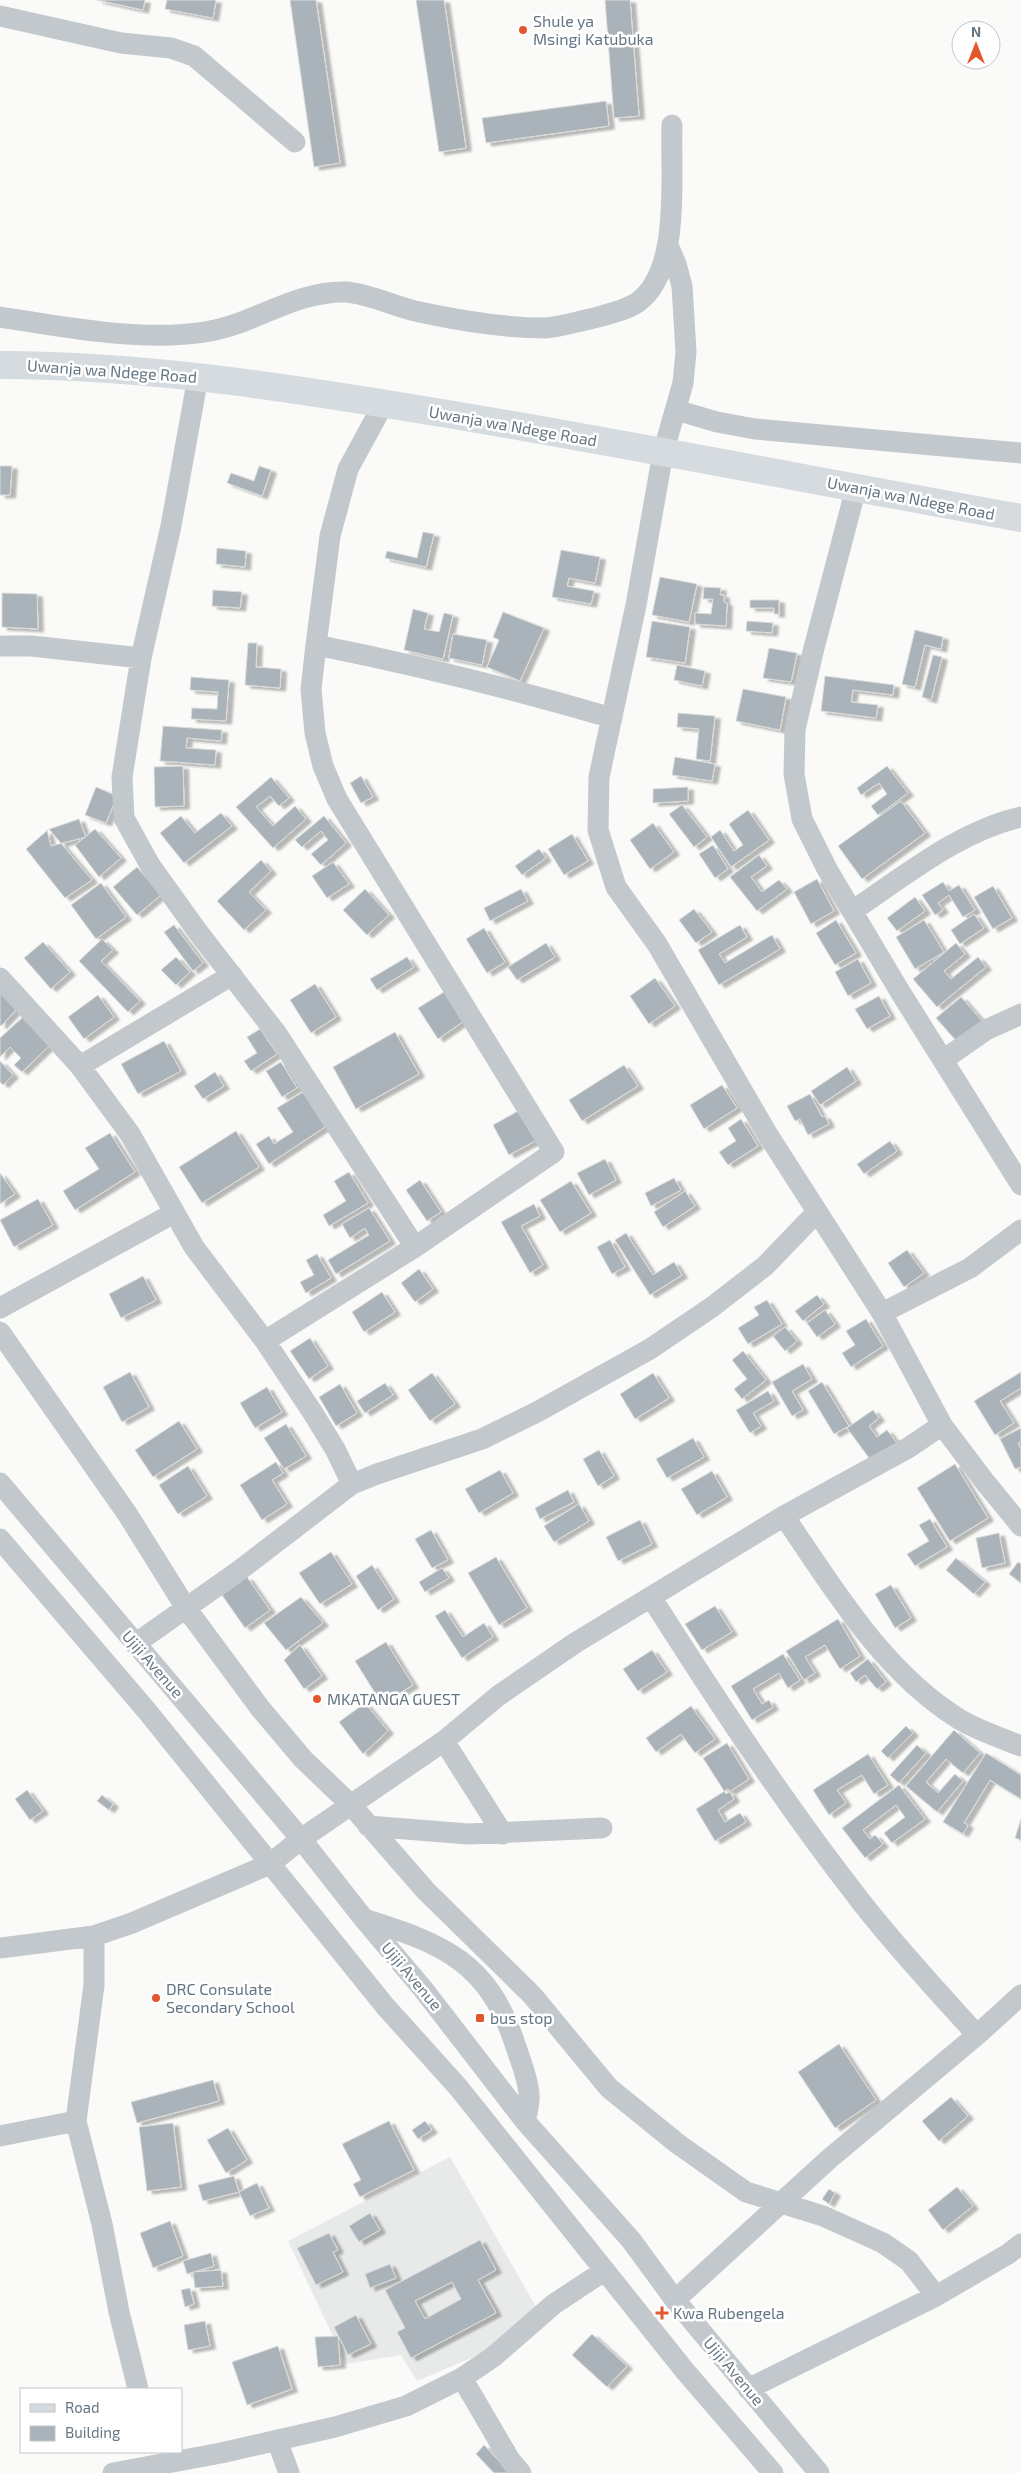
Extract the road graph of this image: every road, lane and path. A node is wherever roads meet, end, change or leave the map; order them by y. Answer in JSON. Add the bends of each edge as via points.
{"nodes":[{"id":1,"x":0,"y":16,"type":"edge"},
{"id":2,"x":672,"y":125,"type":"dead end"},
{"id":3,"x":295,"y":142,"type":"dead end"},
{"id":4,"x":668,"y":244,"type":"junction"},
{"id":5,"x":0,"y":317,"type":"edge"},
{"id":6,"x":0,"y":365,"type":"edge"},
{"id":7,"x":198,"y":377,"type":"junction"},
{"id":8,"x":384,"y":403,"type":"junction"},
{"id":9,"x":676,"y":410,"type":"junction"},
{"id":10,"x":664,"y":453,"type":"junction"},
{"id":11,"x":1021,"y":453,"type":"edge"},
{"id":12,"x":856,"y":488,"type":"junction"},
{"id":13,"x":1021,"y":518,"type":"edge"},
{"id":14,"x":0,"y":646,"type":"edge"},
{"id":15,"x":316,"y":646,"type":"junction"},
{"id":16,"x":141,"y":658,"type":"junction"},
{"id":17,"x":612,"y":718,"type":"junction"},
{"id":18,"x":1021,"y":817,"type":"edge"},
{"id":19,"x":852,"y":911,"type":"junction"},
{"id":20,"x":232,"y":975,"type":"junction"},
{"id":21,"x":0,"y":978,"type":"edge"},
{"id":22,"x":1021,"y":1014,"type":"edge"},
{"id":23,"x":943,"y":1060,"type":"junction"},
{"id":24,"x":80,"y":1066,"type":"junction"},
{"id":25,"x":1021,"y":1185,"type":"edge"},
{"id":26,"x":174,"y":1213,"type":"junction"},
{"id":27,"x":816,"y":1213,"type":"junction"},
{"id":28,"x":1021,"y":1230,"type":"edge"},
{"id":29,"x":415,"y":1247,"type":"junction"},
{"id":30,"x":0,"y":1308,"type":"edge"},
{"id":31,"x":882,"y":1313,"type":"junction"},
{"id":32,"x":0,"y":1332,"type":"edge"},
{"id":33,"x":265,"y":1341,"type":"junction"},
{"id":34,"x":942,"y":1424,"type":"junction"},
{"id":35,"x":0,"y":1483,"type":"edge"},
{"id":36,"x":352,"y":1484,"type":"junction"},
{"id":37,"x":784,"y":1516,"type":"junction"},
{"id":38,"x":1021,"y":1526,"type":"edge"},
{"id":39,"x":0,"y":1539,"type":"edge"},
{"id":40,"x":651,"y":1597,"type":"junction"},
{"id":41,"x":186,"y":1608,"type":"junction"},
{"id":42,"x":135,"y":1644,"type":"junction"},
{"id":43,"x":444,"y":1741,"type":"junction"},
{"id":44,"x":1021,"y":1746,"type":"edge"},
{"id":45,"x":351,"y":1805,"type":"junction"},
{"id":46,"x":368,"y":1826,"type":"junction"},
{"id":47,"x":602,"y":1828,"type":"dead end"},
{"id":48,"x":503,"y":1834,"type":"junction"},
{"id":49,"x":301,"y":1839,"type":"junction"},
{"id":50,"x":270,"y":1864,"type":"junction"},
{"id":51,"x":364,"y":1919,"type":"junction"},
{"id":52,"x":94,"y":1936,"type":"junction"},
{"id":53,"x":0,"y":1948,"type":"edge"},
{"id":54,"x":1021,"y":1995,"type":"edge"},
{"id":55,"x":977,"y":2035,"type":"junction"},
{"id":56,"x":76,"y":2120,"type":"junction"},
{"id":57,"x":525,"y":2121,"type":"junction"},
{"id":58,"x":0,"y":2136,"type":"edge"},
{"id":59,"x":780,"y":2204,"type":"junction"},
{"id":60,"x":1021,"y":2244,"type":"edge"},
{"id":61,"x":604,"y":2270,"type":"junction"},
{"id":62,"x":936,"y":2296,"type":"junction"},
{"id":63,"x":675,"y":2300,"type":"junction"},
{"id":64,"x":462,"y":2378,"type":"junction"},
{"id":65,"x":138,"y":2388,"type":"edge"},
{"id":66,"x":748,"y":2389,"type":"junction"},
{"id":67,"x":277,"y":2440,"type":"junction"},
{"id":68,"x":152,"y":2458,"type":"edge"},
{"id":69,"x":113,"y":2473,"type":"edge"},
{"id":70,"x":289,"y":2473,"type":"edge"},
{"id":71,"x":521,"y":2473,"type":"edge"},
{"id":72,"x":773,"y":2473,"type":"edge"},
{"id":73,"x":819,"y":2473,"type":"edge"}],
"edges":[{"from":1,"to":3,"type":"street","via":[[121,43],[183,51],[201,62]]},
{"from":2,"to":4,"type":"street"},
{"from":4,"to":5,"type":"street","via":[[662,269],[637,302],[599,317],[547,328],[508,326],[416,311],[349,292],[302,297],[241,325],[163,336]]},
{"from":4,"to":9,"type":"street","via":[[682,286],[686,352]]},
{"from":6,"to":7,"type":"main road","name":"Uwanja wa Ndege Road"},
{"from":7,"to":8,"type":"main road","name":"Uwanja wa Ndege Road"},
{"from":7,"to":16,"type":"street","via":[[171,526]]},
{"from":8,"to":10,"type":"main road","name":"Uwanja wa Ndege Road"},
{"from":8,"to":15,"type":"street","via":[[348,469],[330,536]]},
{"from":9,"to":10,"type":"street"},
{"from":9,"to":11,"type":"street","via":[[755,429]]},
{"from":10,"to":12,"type":"main road","name":"Uwanja wa Ndege Road"},
{"from":10,"to":17,"type":"street"},
{"from":12,"to":13,"type":"main road","name":"Uwanja wa Ndege Road"},
{"from":12,"to":19,"type":"street","via":[[795,729],[794,774],[802,819]]},
{"from":14,"to":16,"type":"street","via":[[32,646]]},
{"from":15,"to":17,"type":"street","via":[[520,691]]},
{"from":15,"to":29,"type":"street","via":[[311,689],[315,733],[323,766],[337,799],[554,1152]]},
{"from":16,"to":20,"type":"street","via":[[122,777],[124,818],[150,865]]},
{"from":17,"to":27,"type":"street","via":[[599,777],[598,830],[616,887],[657,944]]},
{"from":18,"to":19,"type":"street","via":[[998,822],[972,834]]},
{"from":19,"to":23,"type":"street"},
{"from":20,"to":24,"type":"street"},
{"from":20,"to":29,"type":"street","via":[[277,1034]]},
{"from":21,"to":24,"type":"street"},
{"from":22,"to":23,"type":"street","via":[[986,1030]]},
{"from":23,"to":25,"type":"street"},
{"from":24,"to":26,"type":"street","via":[[130,1134]]},
{"from":26,"to":30,"type":"street"},
{"from":26,"to":33,"type":"street","via":[[209,1268]]},
{"from":27,"to":31,"type":"street"},
{"from":27,"to":36,"type":"street","via":[[765,1266],[650,1349],[482,1439]]},
{"from":28,"to":31,"type":"street","via":[[970,1268]]},
{"from":29,"to":33,"type":"street"},
{"from":31,"to":34,"type":"street"},
{"from":32,"to":41,"type":"street","via":[[128,1515]]},
{"from":33,"to":36,"type":"street","via":[[335,1449]]},
{"from":34,"to":37,"type":"street","via":[[908,1448]]},
{"from":34,"to":38,"type":"street"},
{"from":35,"to":42,"type":"street","name":"Ujiji Avenue"},
{"from":36,"to":41,"type":"street"},
{"from":37,"to":40,"type":"street"},
{"from":37,"to":44,"type":"street","via":[[878,1646],[918,1688],[958,1718]]},
{"from":39,"to":50,"type":"street","via":[[147,1711]]},
{"from":40,"to":43,"type":"street","via":[[536,1669]]},
{"from":40,"to":55,"type":"street","via":[[715,1696],[861,1902]]},
{"from":41,"to":42,"type":"street"},
{"from":41,"to":45,"type":"street","via":[[260,1708],[303,1759]]},
{"from":42,"to":49,"type":"street","name":"Ujiji Avenue"},
{"from":43,"to":45,"type":"street"},
{"from":43,"to":48,"type":"street"},
{"from":45,"to":46,"type":"street"},
{"from":45,"to":49,"type":"street"},
{"from":46,"to":48,"type":"street"},
{"from":46,"to":59,"type":"street","via":[[426,1891],[532,1995],[609,2088],[678,2144],[746,2192]]},
{"from":47,"to":48,"type":"street"},
{"from":49,"to":50,"type":"street"},
{"from":49,"to":51,"type":"street","name":"Ujiji Avenue"},
{"from":50,"to":52,"type":"street"},
{"from":50,"to":61,"type":"street","via":[[385,2006],[458,2088]]},
{"from":51,"to":57,"type":"street","name":"Ujiji Avenue","via":[[424,1989]]},
{"from":51,"to":57,"type":"street","via":[[430,1943],[458,1959],[485,1982],[500,2006],[521,2062],[529,2095]]},
{"from":52,"to":53,"type":"street"},
{"from":52,"to":56,"type":"street","via":[[94,1984]]},
{"from":54,"to":55,"type":"street"},
{"from":55,"to":59,"type":"street"},
{"from":56,"to":58,"type":"street"},
{"from":56,"to":65,"type":"street"},
{"from":57,"to":63,"type":"street","name":"Ujiji Avenue","via":[[631,2240]]},
{"from":59,"to":62,"type":"street","via":[[823,2216],[883,2243],[909,2261]]},
{"from":59,"to":63,"type":"street"},
{"from":60,"to":62,"type":"street"},
{"from":61,"to":64,"type":"street","via":[[554,2304]]},
{"from":61,"to":72,"type":"street"},
{"from":62,"to":66,"type":"street"},
{"from":63,"to":66,"type":"street","name":"Ujiji Avenue"},
{"from":64,"to":67,"type":"street","via":[[406,2406]]},
{"from":64,"to":71,"type":"street"},
{"from":66,"to":73,"type":"street","name":"Ujiji Avenue"},
{"from":67,"to":68,"type":"street"},
{"from":67,"to":70,"type":"street"},
{"from":68,"to":69,"type":"street"}]}
